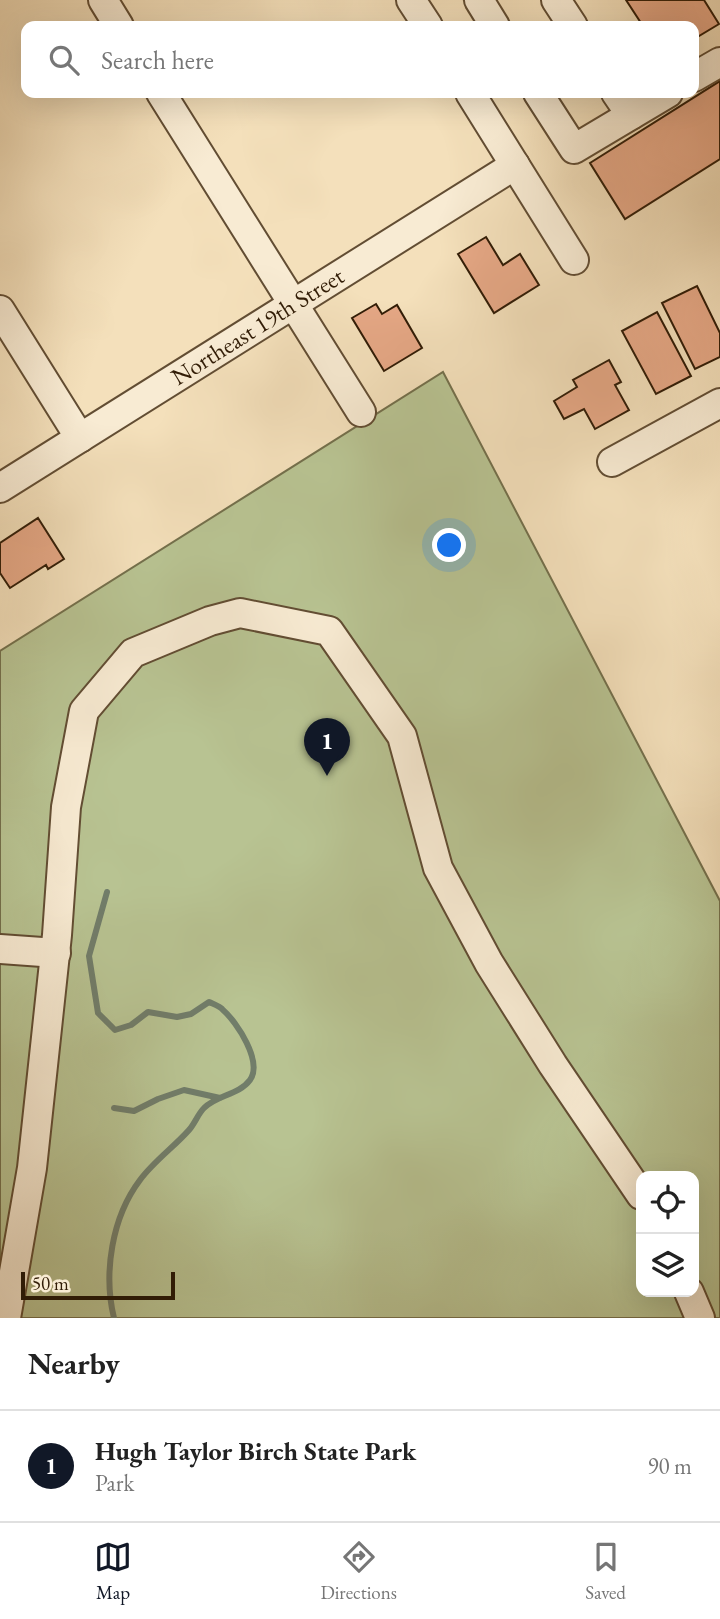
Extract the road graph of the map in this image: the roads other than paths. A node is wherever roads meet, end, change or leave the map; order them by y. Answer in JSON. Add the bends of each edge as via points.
{"nodes":[{"id":1,"x":103,"y":0,"type":"edge"},
{"id":2,"x":411,"y":0,"type":"edge"},
{"id":3,"x":479,"y":0,"type":"edge"},
{"id":4,"x":556,"y":0,"type":"edge"},
{"id":5,"x":116,"y":21,"type":"edge"},
{"id":6,"x":425,"y":21,"type":"edge"},
{"id":7,"x":492,"y":21,"type":"edge"},
{"id":8,"x":570,"y":21,"type":"edge"},
{"id":9,"x":720,"y":62,"type":"edge"},
{"id":10,"x":699,"y":75,"type":"edge"},
{"id":11,"x":164,"y":98,"type":"edge"},
{"id":12,"x":473,"y":98,"type":"edge"},
{"id":13,"x":541,"y":98,"type":"edge"},
{"id":14,"x":648,"y":98,"type":"edge"},
{"id":15,"x":624,"y":104,"type":"edge"},
{"id":16,"x":515,"y":165,"type":"junction"},
{"id":17,"x":575,"y":260,"type":"dead end"},
{"id":18,"x":293,"y":304,"type":"junction"},
{"id":19,"x":0,"y":310,"type":"edge"},
{"id":20,"x":720,"y":403,"type":"edge"},
{"id":21,"x":361,"y":412,"type":"dead end"},
{"id":22,"x":80,"y":438,"type":"junction"},
{"id":23,"x":612,"y":463,"type":"dead end"},
{"id":24,"x":0,"y":488,"type":"edge"},
{"id":25,"x":0,"y":949,"type":"edge"},
{"id":26,"x":55,"y":953,"type":"junction"},
{"id":27,"x":636,"y":1188,"type":"edge"},
{"id":28,"x":690,"y":1297,"type":"edge"},
{"id":29,"x":6,"y":1318,"type":"edge"},
{"id":30,"x":701,"y":1318,"type":"edge"}],
"edges":[{"from":1,"to":5,"type":"street"},
{"from":2,"to":6,"type":"street"},
{"from":3,"to":7,"type":"street"},
{"from":4,"to":8,"type":"street"},
{"from":9,"to":10,"type":"street"},
{"from":11,"to":18,"type":"street"},
{"from":12,"to":16,"type":"street"},
{"from":13,"to":15,"type":"street","via":[[574,149]]},
{"from":14,"to":15,"type":"street"},
{"from":16,"to":17,"type":"street"},
{"from":16,"to":18,"type":"street","name":"Northeast 19th Street"},
{"from":18,"to":21,"type":"street"},
{"from":18,"to":22,"type":"street","name":"Northeast 19th Street"},
{"from":19,"to":22,"type":"street"},
{"from":20,"to":23,"type":"street"},
{"from":22,"to":24,"type":"street","name":"Northeast 19th Street"},
{"from":25,"to":26,"type":"street"},
{"from":26,"to":27,"type":"street","via":[[66,807],[84,711],[133,653],[240,613],[328,631],[402,736],[438,868],[489,963]]},
{"from":26,"to":29,"type":"street","via":[[32,1168]]},
{"from":28,"to":30,"type":"street"}]}
